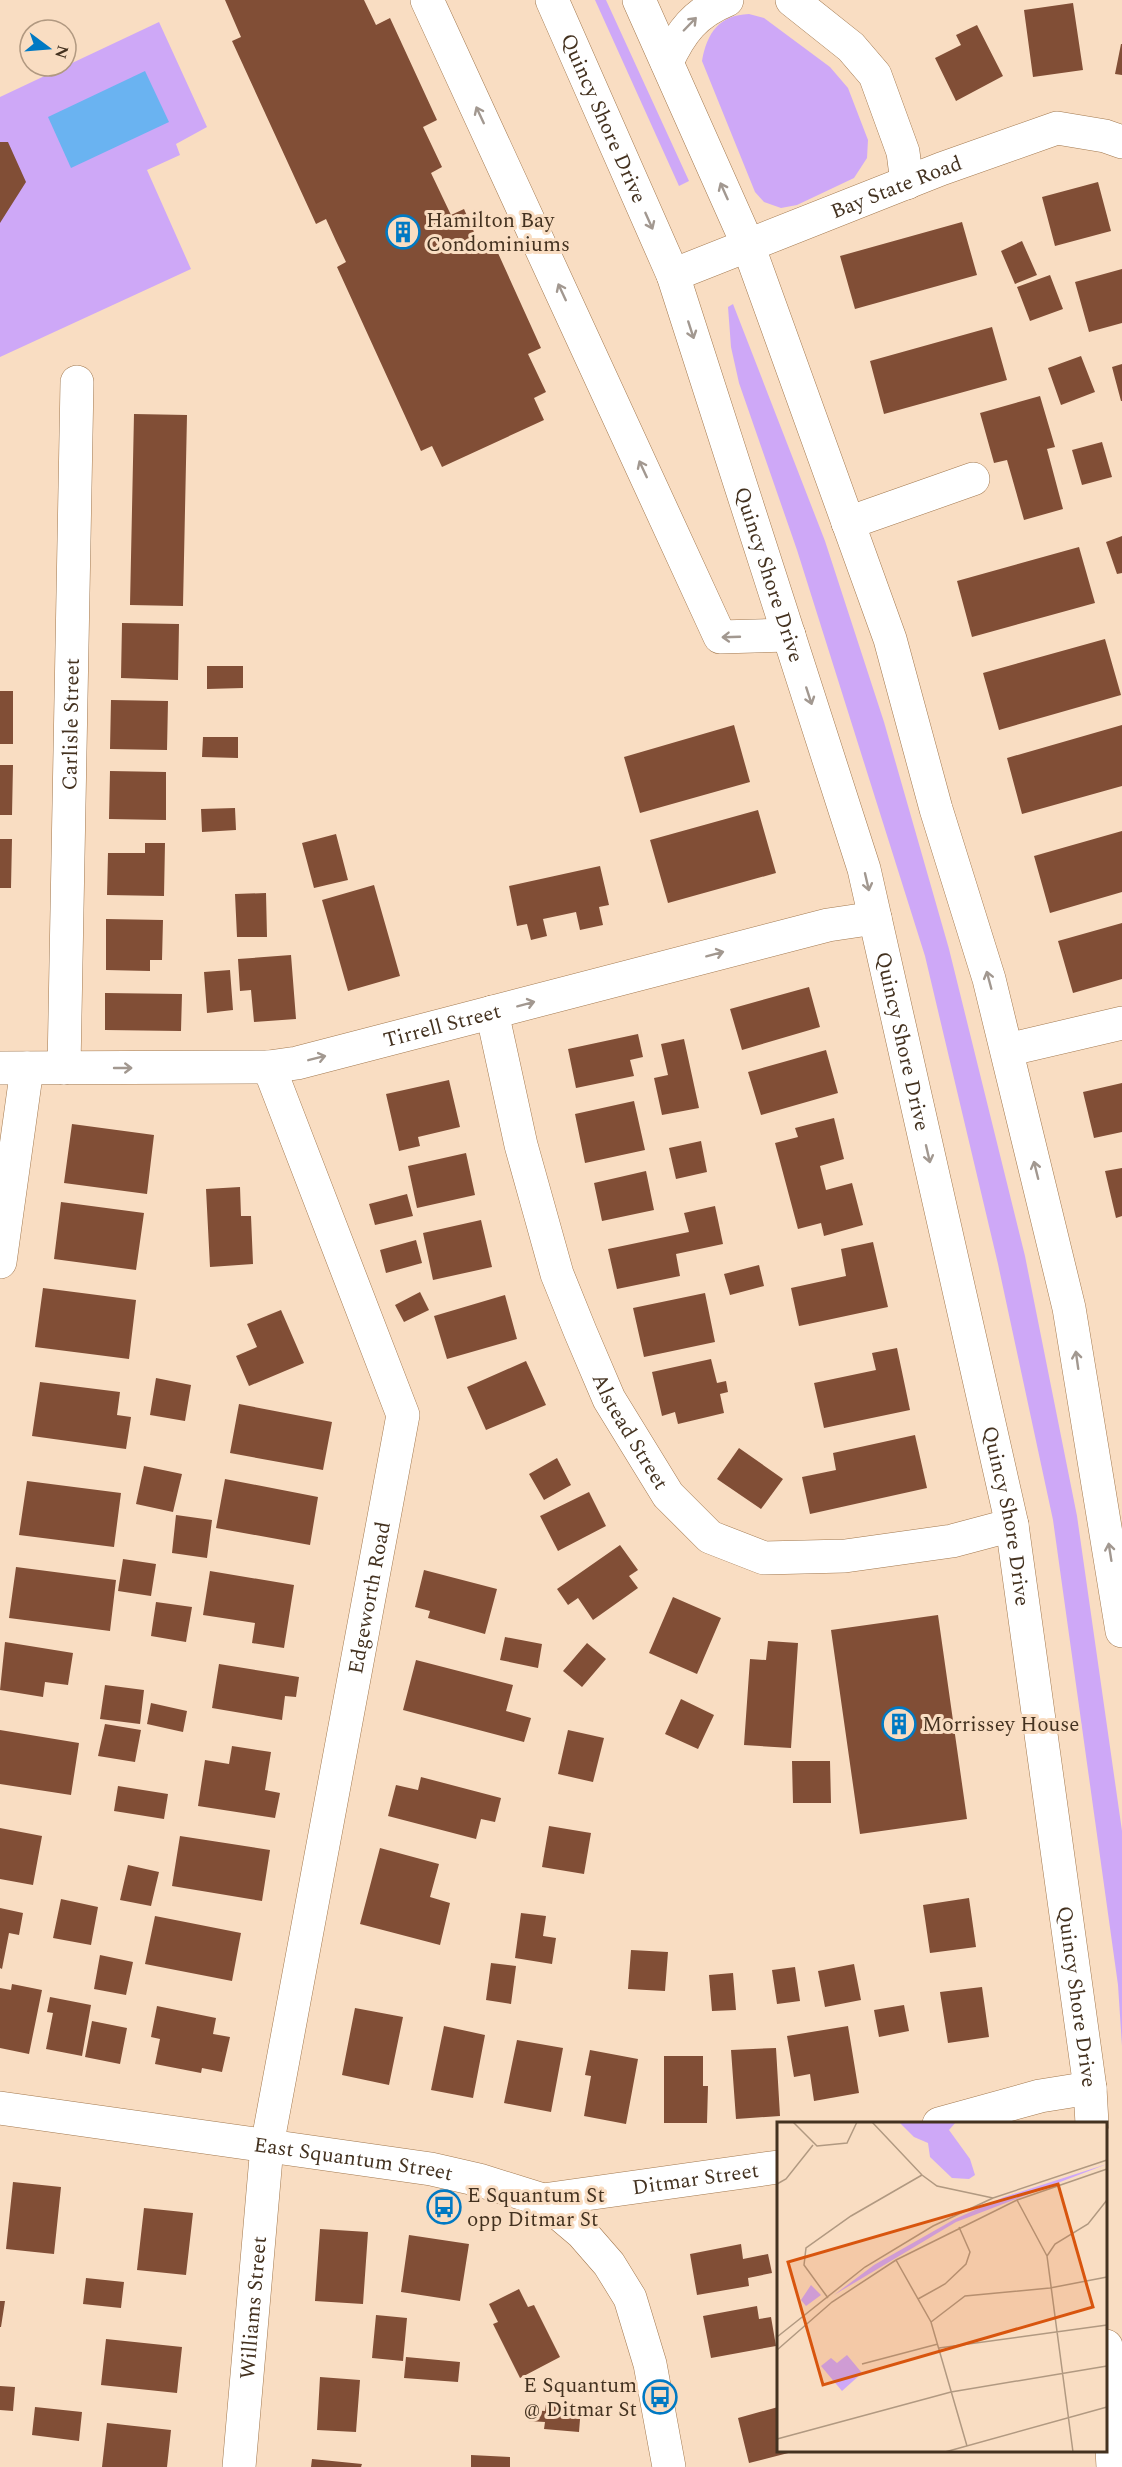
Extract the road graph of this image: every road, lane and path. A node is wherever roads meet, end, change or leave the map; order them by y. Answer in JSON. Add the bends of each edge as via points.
{"nodes":[{"id":1,"x":427,"y":0,"type":"edge"},
{"id":2,"x":552,"y":0,"type":"edge"},
{"id":3,"x":639,"y":0,"type":"edge"},
{"id":4,"x":727,"y":0,"type":"edge"},
{"id":5,"x":791,"y":1,"type":"edge"},
{"id":6,"x":667,"y":62,"type":"junction"},
{"id":7,"x":1122,"y":142,"type":"edge"},
{"id":8,"x":907,"y":183,"type":"junction"},
{"id":9,"x":748,"y":245,"type":"junction"},
{"id":10,"x":674,"y":274,"type":"junction"},
{"id":11,"x":77,"y":382,"type":"dead end"},
{"id":12,"x":973,"y":479,"type":"dead end"},
{"id":13,"x":848,"y":523,"type":"junction"},
{"id":14,"x":789,"y":635,"type":"junction"},
{"id":15,"x":875,"y":918,"type":"junction"},
{"id":16,"x":492,"y":1012,"type":"junction"},
{"id":17,"x":1122,"y":1023,"type":"edge"},
{"id":18,"x":1007,"y":1050,"type":"junction"},
{"id":19,"x":269,"y":1067,"type":"junction"},
{"id":20,"x":14,"y":1068,"type":"edge"},
{"id":21,"x":64,"y":1068,"type":"junction"},
{"id":22,"x":0,"y":1262,"type":"edge"},
{"id":23,"x":1012,"y":1525,"type":"junction"},
{"id":24,"x":1122,"y":1631,"type":"edge"},
{"id":25,"x":1090,"y":2088,"type":"junction"},
{"id":26,"x":0,"y":2108,"type":"edge"},
{"id":27,"x":946,"y":2122,"type":"edge"},
{"id":28,"x":1092,"y":2122,"type":"edge"},
{"id":29,"x":267,"y":2146,"type":"junction"},
{"id":30,"x":777,"y":2167,"type":"edge"},
{"id":31,"x":543,"y":2200,"type":"junction"},
{"id":32,"x":1107,"y":2363,"type":"edge"},
{"id":33,"x":239,"y":2467,"type":"edge"},
{"id":34,"x":669,"y":2467,"type":"edge"},
{"id":35,"x":1113,"y":2467,"type":"edge"}],
"edges":[{"from":14,"to":1,"type":"street","one_way":true,"via":[[720,637]]},
{"from":2,"to":10,"type":"street","name":"Quincy Shore Drive","one_way":true},
{"from":3,"to":6,"type":"street"},
{"from":6,"to":4,"type":"street","one_way":true,"via":[[691,21]]},
{"from":5,"to":8,"type":"street","via":[[851,46],[875,75],[903,152]]},
{"from":9,"to":6,"type":"street","one_way":true},
{"from":7,"to":8,"type":"street","name":"Bay State Road","via":[[1057,128]]},
{"from":8,"to":9,"type":"street","name":"Bay State Road"},
{"from":9,"to":10,"type":"street","name":"Bay State Road"},
{"from":9,"to":13,"type":"street"},
{"from":10,"to":14,"type":"street","name":"Quincy Shore Drive","one_way":true},
{"from":11,"to":21,"type":"street","name":"Carlisle Street"},
{"from":12,"to":13,"type":"street"},
{"from":18,"to":13,"type":"street","one_way":true,"via":[[890,639]]},
{"from":14,"to":15,"type":"street","name":"Quincy Shore Drive","one_way":true,"via":[[864,869]]},
{"from":16,"to":15,"type":"street","name":"Tirrell Street","one_way":true,"via":[[828,924]]},
{"from":15,"to":23,"type":"street","name":"Quincy Shore Drive","one_way":true},
{"from":19,"to":16,"type":"street","name":"Tirrell Street","one_way":true},
{"from":16,"to":23,"type":"street","name":"Alstead Street","via":[[521,1145],[557,1274],[609,1399],[668,1496],[710,1537],[764,1558],[845,1556],[952,1541]]},
{"from":17,"to":18,"type":"street"},
{"from":24,"to":18,"type":"street","one_way":true,"via":[[1069,1308]]},
{"from":21,"to":19,"type":"street","name":"Tirrell Street","one_way":true},
{"from":19,"to":29,"type":"street","name":"Edgeworth Road","via":[[404,1414]]},
{"from":20,"to":21,"type":"street","name":"Tirrell Street"},
{"from":20,"to":22,"type":"street"},
{"from":23,"to":25,"type":"street","name":"Quincy Shore Drive"},
{"from":25,"to":27,"type":"street","via":[[1040,2096]]},
{"from":25,"to":28,"type":"street","name":"Quincy Shore Drive"},
{"from":26,"to":29,"type":"street","name":"East Squantum Street"},
{"from":29,"to":31,"type":"street","name":"East Squantum Street","via":[[431,2169]]},
{"from":29,"to":33,"type":"street","name":"Williams Street"},
{"from":30,"to":31,"type":"street","name":"Ditmar Street"},
{"from":31,"to":34,"type":"street","name":"East Squantum Street","via":[[582,2233],[609,2264],[630,2298],[650,2364]]},
{"from":32,"to":35,"type":"street"}]}
